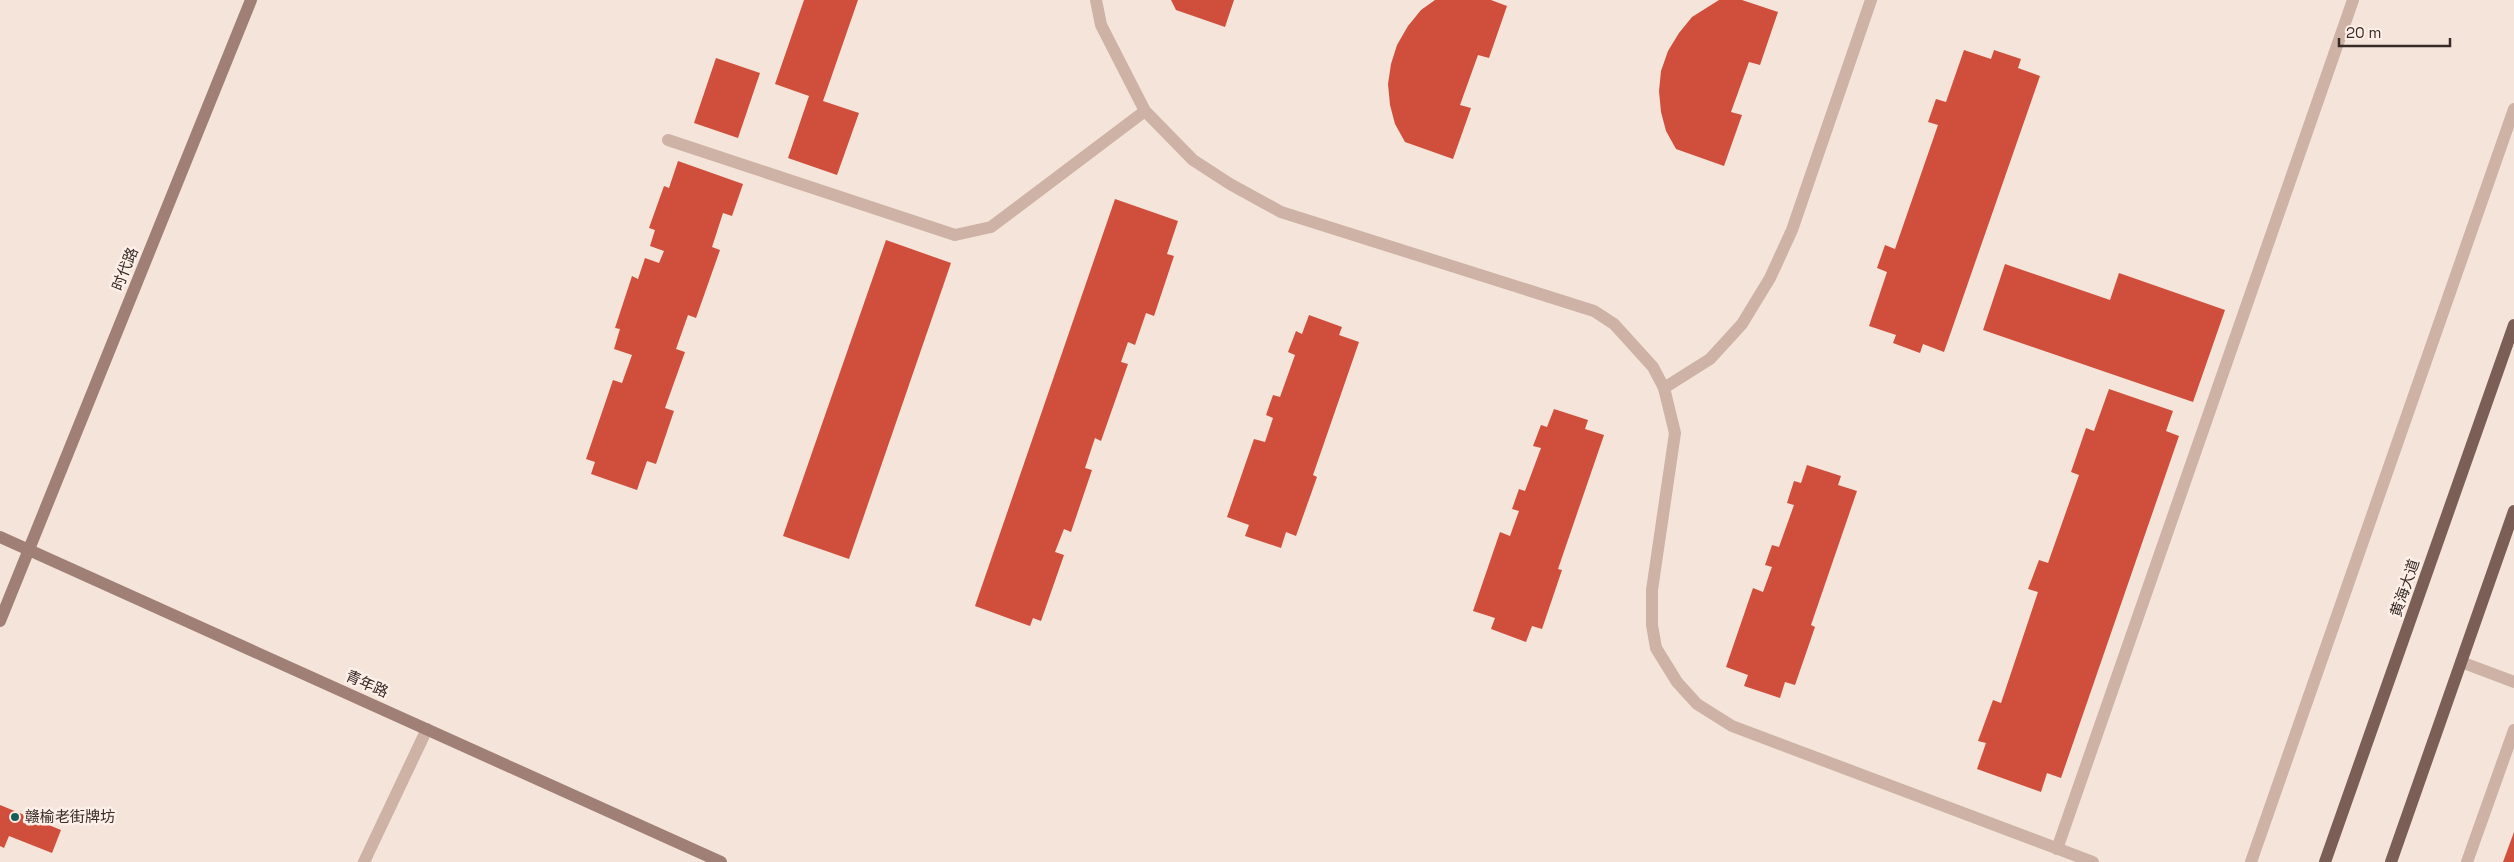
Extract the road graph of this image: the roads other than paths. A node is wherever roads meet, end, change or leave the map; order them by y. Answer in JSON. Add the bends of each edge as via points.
{"nodes":[{"id":1,"x":251,"y":0,"type":"edge"},
{"id":2,"x":1096,"y":0,"type":"edge"},
{"id":3,"x":1871,"y":0,"type":"edge"},
{"id":4,"x":2353,"y":0,"type":"edge"},
{"id":5,"x":2514,"y":109,"type":"edge"},
{"id":6,"x":1145,"y":111,"type":"junction"},
{"id":7,"x":668,"y":140,"type":"dead end"},
{"id":8,"x":2514,"y":325,"type":"edge"},
{"id":9,"x":1664,"y":388,"type":"junction"},
{"id":10,"x":2514,"y":511,"type":"edge"},
{"id":11,"x":0,"y":537,"type":"edge"},
{"id":12,"x":29,"y":550,"type":"junction"},
{"id":13,"x":0,"y":622,"type":"edge"},
{"id":14,"x":2461,"y":662,"type":"junction"},
{"id":15,"x":2514,"y":682,"type":"edge"},
{"id":16,"x":427,"y":729,"type":"junction"},
{"id":17,"x":2514,"y":730,"type":"edge"},
{"id":18,"x":2057,"y":849,"type":"junction"},
{"id":19,"x":364,"y":862,"type":"edge"},
{"id":20,"x":721,"y":862,"type":"edge"},
{"id":21,"x":2093,"y":862,"type":"edge"},
{"id":22,"x":2251,"y":862,"type":"edge"},
{"id":23,"x":2325,"y":862,"type":"edge"},
{"id":24,"x":2391,"y":862,"type":"edge"},
{"id":25,"x":2467,"y":862,"type":"edge"}],
"edges":[{"from":1,"to":12,"type":"street","name":"时代路"},
{"from":2,"to":6,"type":"street","via":[[1101,25]]},
{"from":3,"to":9,"type":"street","via":[[1792,230],[1770,278],[1742,324],[1710,359]]},
{"from":4,"to":18,"type":"street"},
{"from":5,"to":22,"type":"street"},
{"from":6,"to":7,"type":"street","via":[[991,227],[955,235]]},
{"from":6,"to":9,"type":"street","via":[[1193,160],[1281,212],[1594,311],[1614,324],[1639,349]]},
{"from":8,"to":23,"type":"main road","name":"黄海大道"},
{"from":9,"to":18,"type":"street","via":[[1675,433],[1652,590],[1652,625],[1656,648],[1677,682],[1697,704],[1732,726]]},
{"from":10,"to":14,"type":"main road"},
{"from":11,"to":12,"type":"street","name":"青年路"},
{"from":12,"to":13,"type":"street","name":"时代路"},
{"from":12,"to":16,"type":"street","name":"青年路"},
{"from":14,"to":15,"type":"street"},
{"from":14,"to":24,"type":"main road"},
{"from":16,"to":19,"type":"street"},
{"from":16,"to":20,"type":"street","name":"青年路"},
{"from":17,"to":25,"type":"street"},
{"from":18,"to":21,"type":"street"}]}
